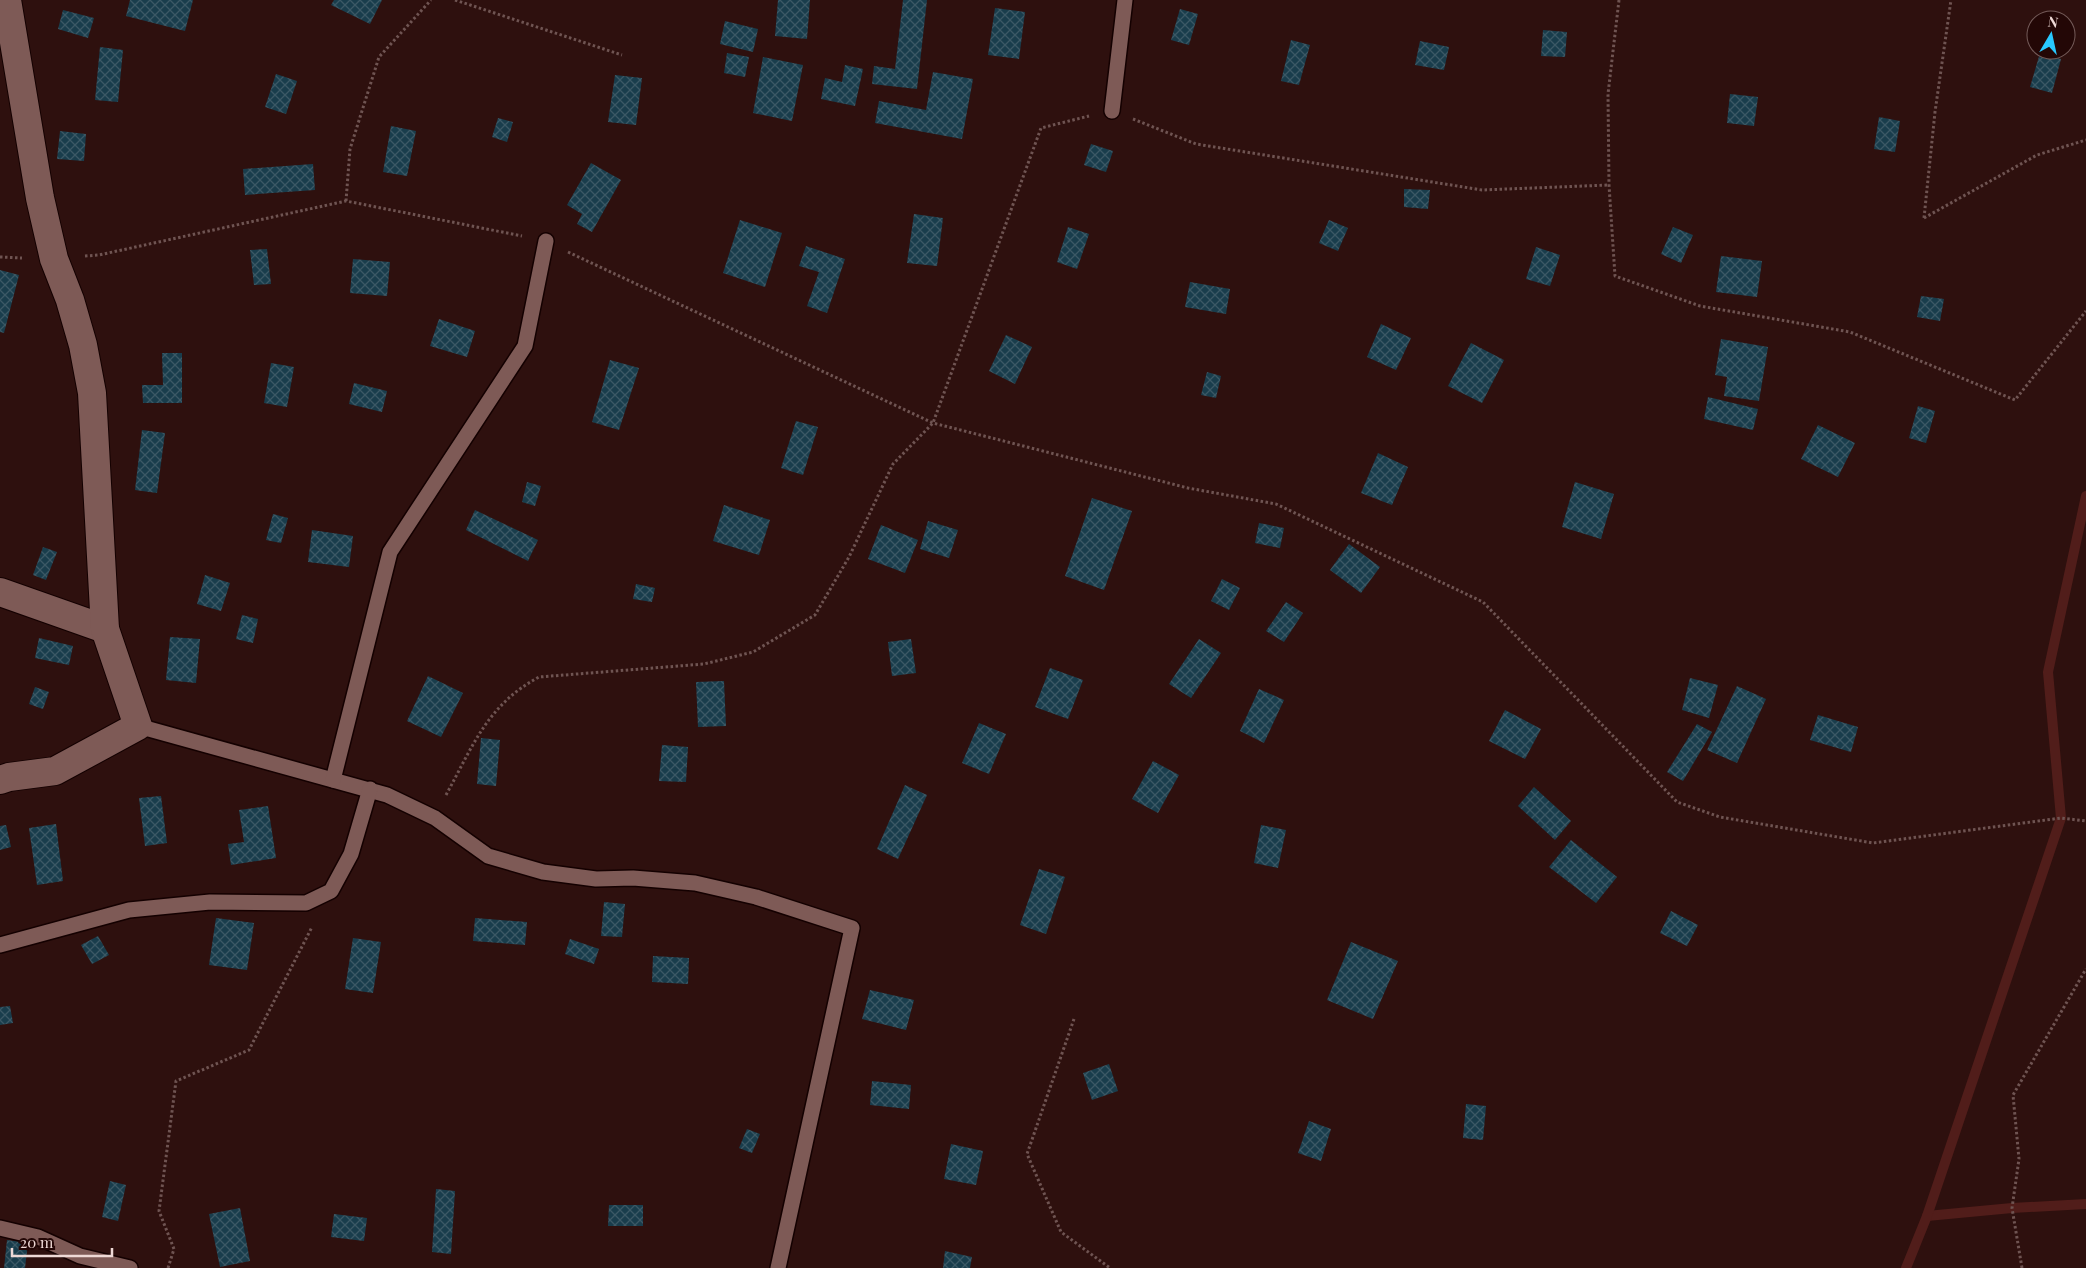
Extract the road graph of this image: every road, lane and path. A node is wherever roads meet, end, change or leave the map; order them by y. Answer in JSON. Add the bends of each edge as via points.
{"nodes":[{"id":1,"x":7,"y":0,"type":"edge"},
{"id":2,"x":431,"y":0,"type":"edge"},
{"id":3,"x":455,"y":0,"type":"edge"},
{"id":4,"x":1125,"y":0,"type":"edge"},
{"id":5,"x":1619,"y":0,"type":"edge"},
{"id":6,"x":1951,"y":0,"type":"edge"},
{"id":7,"x":622,"y":55,"type":"dead end"},
{"id":8,"x":1112,"y":111,"type":"junction"},
{"id":9,"x":2086,"y":140,"type":"edge"},
{"id":10,"x":1609,"y":185,"type":"junction"},
{"id":11,"x":346,"y":201,"type":"junction"},
{"id":12,"x":546,"y":241,"type":"junction"},
{"id":13,"x":54,"y":259,"type":"junction"},
{"id":14,"x":2086,"y":311,"type":"edge"},
{"id":15,"x":933,"y":423,"type":"junction"},
{"id":16,"x":0,"y":592,"type":"edge"},
{"id":17,"x":105,"y":629,"type":"junction"},
{"id":18,"x":138,"y":726,"type":"junction"},
{"id":19,"x":0,"y":780,"type":"edge"},
{"id":20,"x":333,"y":780,"type":"junction"},
{"id":21,"x":370,"y":789,"type":"junction"},
{"id":22,"x":435,"y":818,"type":"junction"},
{"id":23,"x":2086,"y":821,"type":"edge"},
{"id":24,"x":306,"y":903,"type":"junction"},
{"id":25,"x":0,"y":945,"type":"edge"},
{"id":26,"x":2086,"y":969,"type":"edge"},
{"id":27,"x":1074,"y":1019,"type":"dead end"},
{"id":28,"x":0,"y":1228,"type":"edge"},
{"id":29,"x":130,"y":1268,"type":"edge"},
{"id":30,"x":168,"y":1268,"type":"edge"},
{"id":31,"x":778,"y":1268,"type":"edge"},
{"id":32,"x":1110,"y":1268,"type":"edge"},
{"id":33,"x":2022,"y":1268,"type":"edge"}],
"edges":[{"from":1,"to":13,"type":"street"},
{"from":2,"to":11,"type":"path","via":[[379,57],[350,149]]},
{"from":3,"to":7,"type":"path"},
{"from":4,"to":8,"type":"lane"},
{"from":5,"to":10,"type":"path","via":[[1608,94]]},
{"from":6,"to":9,"type":"path","via":[[1924,218],[2037,155]]},
{"from":8,"to":10,"type":"path","via":[[1196,144],[1482,190]]},
{"from":8,"to":15,"type":"path","via":[[1041,128]]},
{"from":10,"to":14,"type":"path","via":[[1614,276],[1700,306],[1850,332],[2014,400]]},
{"from":11,"to":12,"type":"path"},
{"from":11,"to":13,"type":"path","via":[[99,255]]},
{"from":12,"to":15,"type":"path"},
{"from":12,"to":20,"type":"lane","via":[[525,346],[390,552]]},
{"from":13,"to":17,"type":"street","via":[[83,345],[92,393]]},
{"from":15,"to":22,"type":"path","via":[[893,464],[815,616],[753,652],[704,664],[539,677],[527,683],[485,722]]},
{"from":15,"to":23,"type":"path","via":[[1188,488],[1276,504],[1483,602],[1677,802],[1720,817],[1873,843],[2061,818]]},
{"from":16,"to":17,"type":"street"},
{"from":17,"to":18,"type":"street"},
{"from":18,"to":19,"type":"street","via":[[54,771]]},
{"from":18,"to":20,"type":"lane"},
{"from":20,"to":21,"type":"lane"},
{"from":21,"to":22,"type":"lane"},
{"from":21,"to":24,"type":"lane","via":[[351,854],[331,891]]},
{"from":22,"to":31,"type":"lane","via":[[488,856],[543,872],[596,879],[695,883],[756,896],[852,928]]},
{"from":24,"to":25,"type":"lane","via":[[210,902],[129,910]]},
{"from":24,"to":30,"type":"path","via":[[314,924],[249,1050],[176,1081],[158,1211],[174,1249]]},
{"from":26,"to":33,"type":"path","via":[[2013,1095],[2019,1159],[2012,1208]]},
{"from":27,"to":32,"type":"path","via":[[1026,1154],[1061,1232]]},
{"from":28,"to":29,"type":"lane","via":[[38,1237],[80,1256]]}]}
